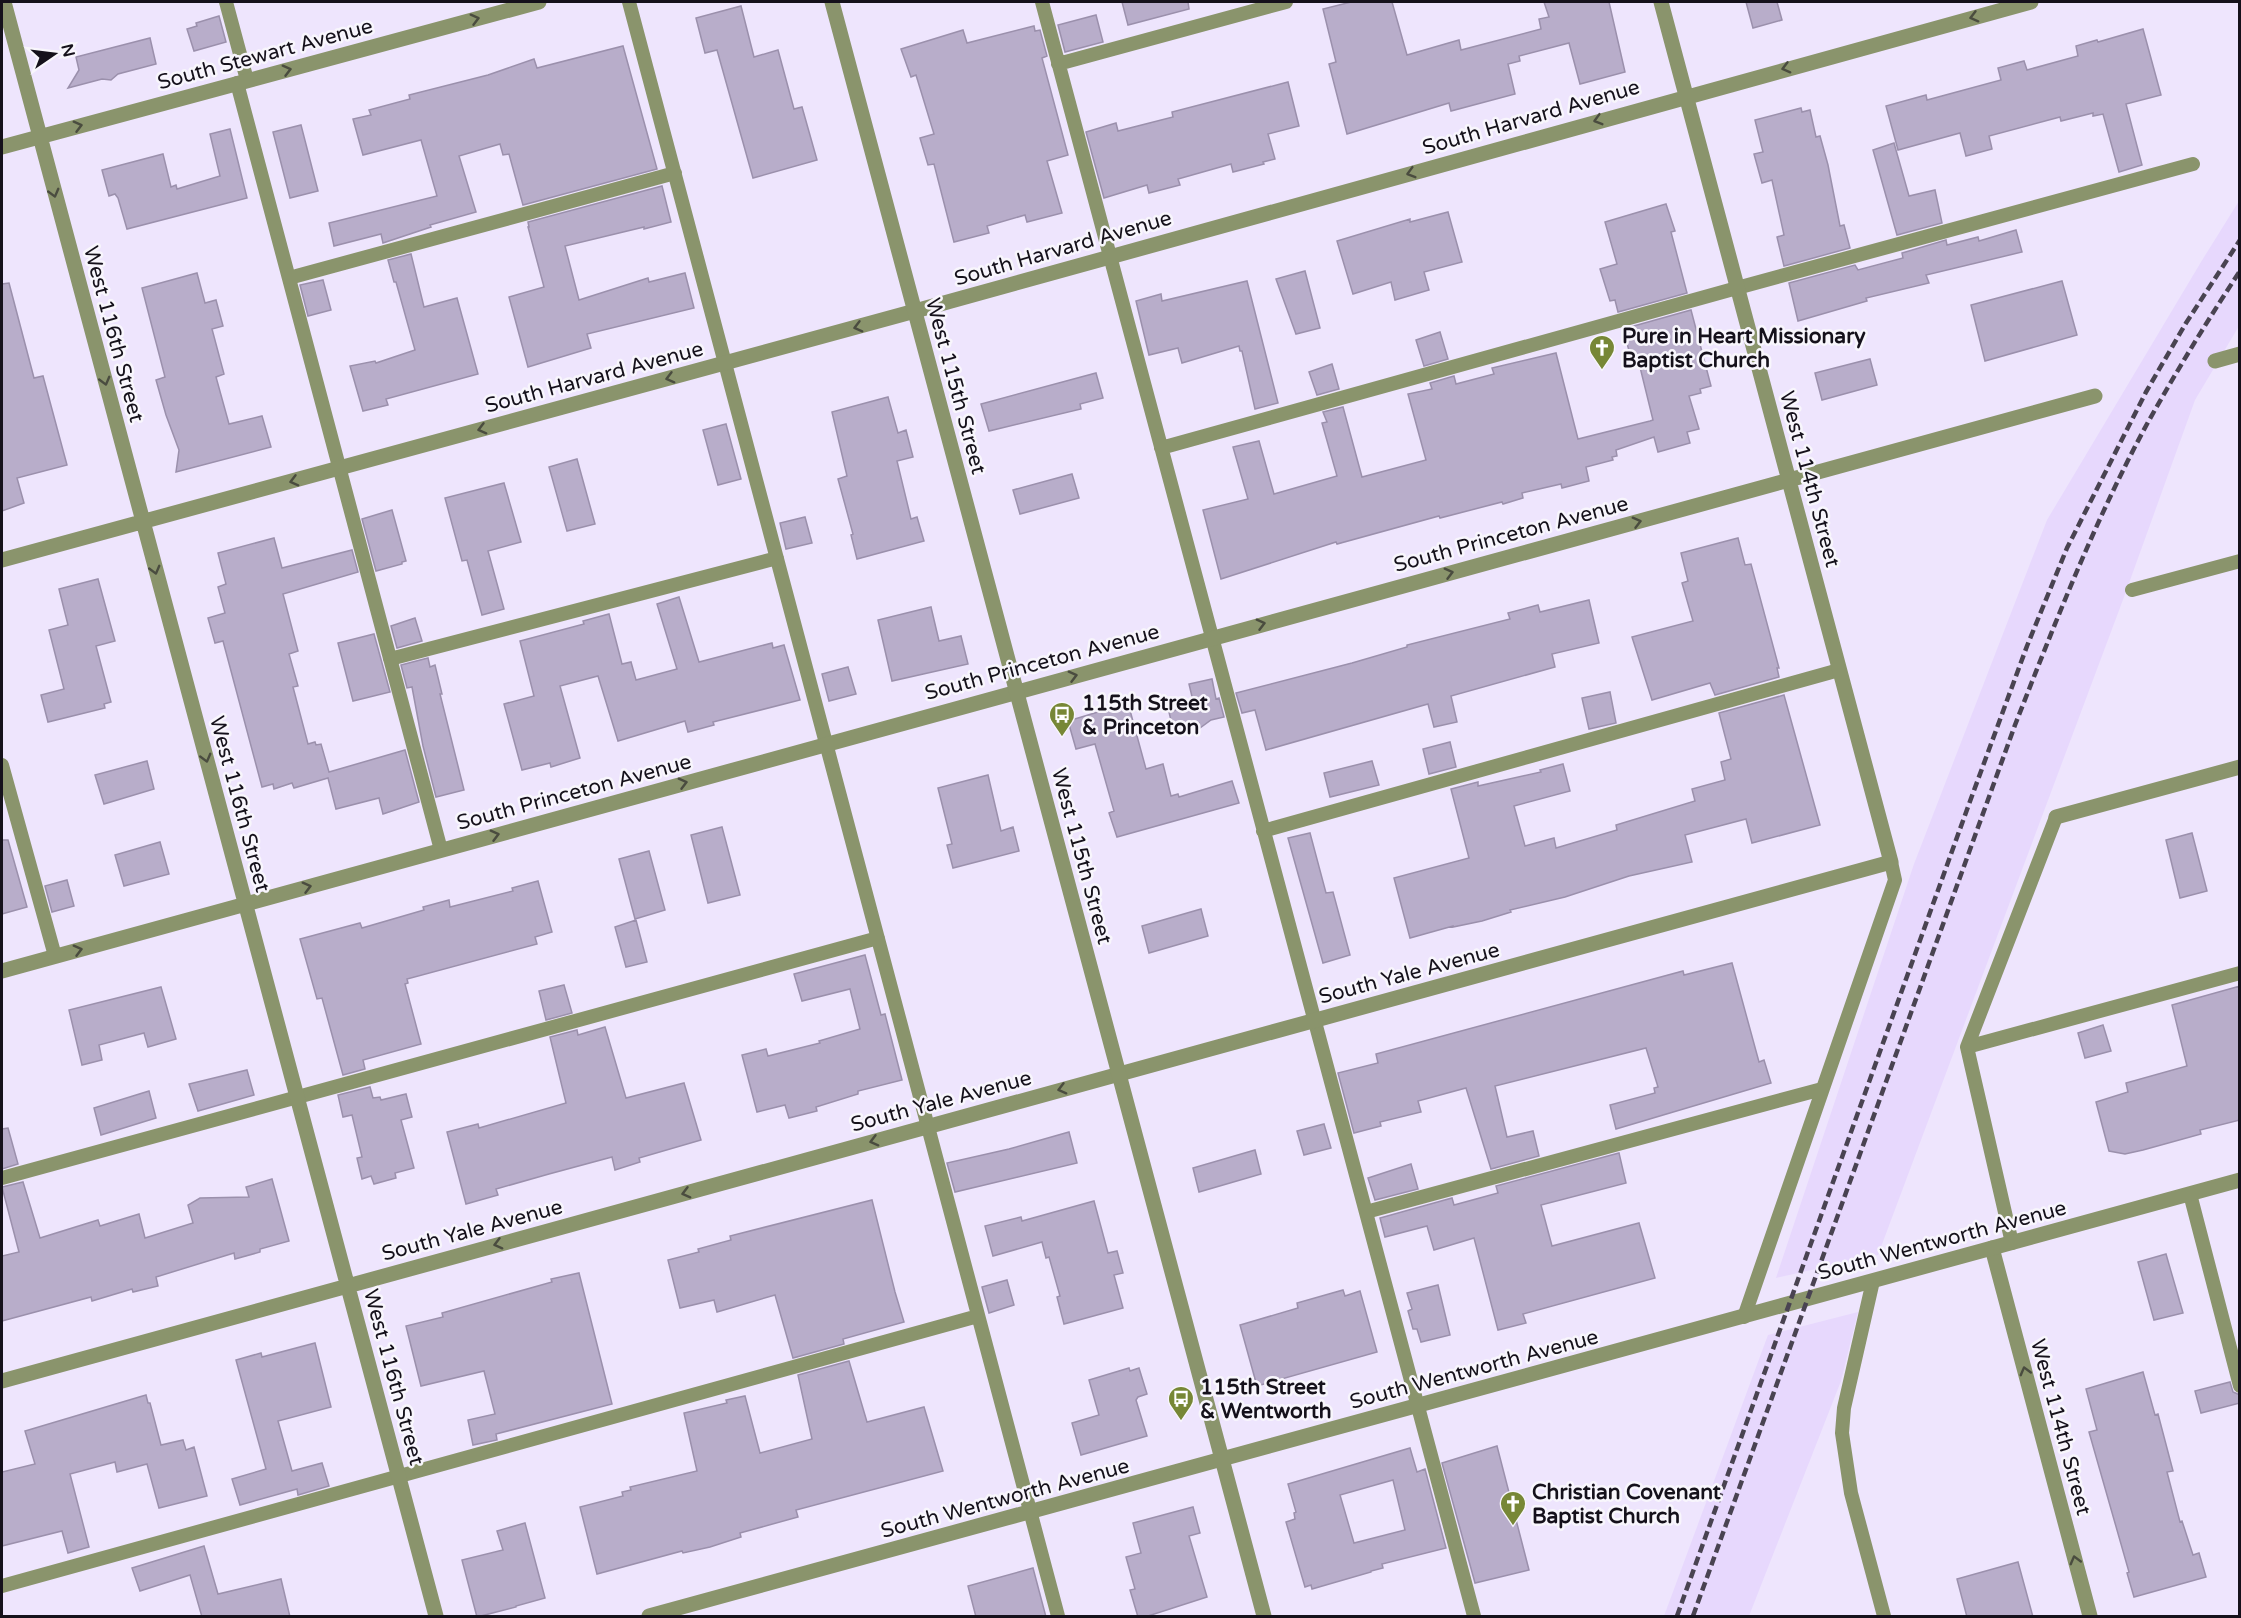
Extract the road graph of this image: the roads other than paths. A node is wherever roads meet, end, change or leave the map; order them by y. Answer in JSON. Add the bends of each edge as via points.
{"nodes":[{"id":1,"x":4,"y":2,"type":"edge"},
{"id":2,"x":226,"y":2,"type":"edge"},
{"id":3,"x":539,"y":2,"type":"edge"},
{"id":4,"x":629,"y":2,"type":"edge"},
{"id":5,"x":832,"y":2,"type":"edge"},
{"id":6,"x":1042,"y":2,"type":"edge"},
{"id":7,"x":1286,"y":2,"type":"edge"},
{"id":8,"x":1660,"y":2,"type":"edge"},
{"id":9,"x":2031,"y":2,"type":"edge"},
{"id":10,"x":1058,"y":64,"type":"junction"},
{"id":11,"x":242,"y":82,"type":"junction"},
{"id":12,"x":1686,"y":96,"type":"junction"},
{"id":13,"x":39,"y":136,"type":"junction"},
{"id":14,"x":2,"y":147,"type":"edge"},
{"id":15,"x":2193,"y":164,"type":"dead end"},
{"id":16,"x":675,"y":173,"type":"junction"},
{"id":17,"x":1110,"y":257,"type":"junction"},
{"id":18,"x":289,"y":278,"type":"junction"},
{"id":19,"x":1737,"y":288,"type":"junction"},
{"id":20,"x":915,"y":311,"type":"junction"},
{"id":21,"x":2240,"y":354,"type":"edge"},
{"id":22,"x":2215,"y":361,"type":"dead end"},
{"id":23,"x":725,"y":363,"type":"junction"},
{"id":24,"x":2095,"y":396,"type":"dead end"},
{"id":25,"x":1161,"y":448,"type":"junction"},
{"id":26,"x":339,"y":468,"type":"junction"},
{"id":27,"x":1789,"y":480,"type":"junction"},
{"id":28,"x":143,"y":522,"type":"junction"},
{"id":29,"x":777,"y":558,"type":"junction"},
{"id":30,"x":2,"y":560,"type":"edge"},
{"id":31,"x":2240,"y":561,"type":"edge"},
{"id":32,"x":2132,"y":590,"type":"dead end"},
{"id":33,"x":1212,"y":638,"type":"junction"},
{"id":34,"x":390,"y":659,"type":"junction"},
{"id":35,"x":1839,"y":670,"type":"junction"},
{"id":36,"x":1016,"y":692,"type":"junction"},
{"id":37,"x":826,"y":744,"type":"junction"},
{"id":38,"x":2,"y":765,"type":"edge"},
{"id":39,"x":2240,"y":767,"type":"edge"},
{"id":40,"x":2056,"y":817,"type":"joint"},
{"id":41,"x":1263,"y":831,"type":"junction"},
{"id":42,"x":441,"y":850,"type":"junction"},
{"id":43,"x":1891,"y":862,"type":"junction"},
{"id":44,"x":245,"y":904,"type":"junction"},
{"id":45,"x":878,"y":938,"type":"junction"},
{"id":46,"x":55,"y":956,"type":"junction"},
{"id":47,"x":2,"y":971,"type":"edge"},
{"id":48,"x":2240,"y":973,"type":"edge"},
{"id":49,"x":1314,"y":1021,"type":"junction"},
{"id":50,"x":1967,"y":1047,"type":"junction"},
{"id":51,"x":1119,"y":1074,"type":"junction"},
{"id":52,"x":1822,"y":1089,"type":"junction"},
{"id":53,"x":297,"y":1097,"type":"junction"},
{"id":54,"x":928,"y":1126,"type":"junction"},
{"id":55,"x":2,"y":1178,"type":"edge"},
{"id":56,"x":2240,"y":1180,"type":"edge"},
{"id":57,"x":2190,"y":1194,"type":"junction"},
{"id":58,"x":1366,"y":1212,"type":"junction"},
{"id":59,"x":2012,"y":1243,"type":"junction"},
{"id":60,"x":1992,"y":1248,"type":"junction"},
{"id":61,"x":1873,"y":1281,"type":"junction"},
{"id":62,"x":348,"y":1286,"type":"junction"},
{"id":63,"x":978,"y":1316,"type":"junction"},
{"id":64,"x":1744,"y":1317,"type":"junction"},
{"id":65,"x":2,"y":1381,"type":"edge"},
{"id":66,"x":2240,"y":1386,"type":"edge"},
{"id":67,"x":1417,"y":1407,"type":"junction"},
{"id":68,"x":1222,"y":1460,"type":"junction"},
{"id":69,"x":399,"y":1476,"type":"junction"},
{"id":70,"x":1031,"y":1513,"type":"junction"},
{"id":71,"x":2,"y":1586,"type":"edge"},
{"id":72,"x":436,"y":1617,"type":"edge"},
{"id":73,"x":649,"y":1617,"type":"edge"},
{"id":74,"x":1058,"y":1617,"type":"edge"},
{"id":75,"x":1264,"y":1617,"type":"edge"},
{"id":76,"x":1474,"y":1617,"type":"edge"},
{"id":77,"x":1884,"y":1617,"type":"edge"},
{"id":78,"x":2090,"y":1617,"type":"edge"}],
"edges":[{"from":1,"to":13,"type":"street","name":"West 116th Street"},
{"from":2,"to":11,"type":"lane"},
{"from":11,"to":3,"type":"street","name":"South Stewart Avenue","one_way":true},
{"from":4,"to":16,"type":"lane"},
{"from":5,"to":20,"type":"street","name":"West 115th Street"},
{"from":6,"to":10,"type":"lane"},
{"from":7,"to":10,"type":"lane"},
{"from":8,"to":12,"type":"street","name":"West 114th Street"},
{"from":9,"to":12,"type":"street","name":"South Harvard Avenue","one_way":true},
{"from":10,"to":17,"type":"lane"},
{"from":13,"to":11,"type":"street","name":"South Stewart Avenue","one_way":true},
{"from":11,"to":18,"type":"lane"},
{"from":12,"to":17,"type":"street","name":"South Harvard Avenue","one_way":true},
{"from":12,"to":19,"type":"street","name":"West 114th Street"},
{"from":13,"to":14,"type":"street","name":"South Stewart Avenue"},
{"from":13,"to":28,"type":"street","name":"West 116th Street","one_way":true},
{"from":15,"to":19,"type":"lane"},
{"from":16,"to":18,"type":"lane"},
{"from":16,"to":23,"type":"lane"},
{"from":17,"to":20,"type":"street","name":"South Harvard Avenue"},
{"from":17,"to":25,"type":"lane"},
{"from":18,"to":26,"type":"lane"},
{"from":19,"to":25,"type":"lane"},
{"from":19,"to":27,"type":"street","name":"West 114th Street"},
{"from":20,"to":23,"type":"street","name":"South Harvard Avenue","one_way":true},
{"from":20,"to":36,"type":"street","name":"West 115th Street"},
{"from":21,"to":22,"type":"street"},
{"from":23,"to":26,"type":"street","name":"South Harvard Avenue","one_way":true},
{"from":23,"to":29,"type":"lane"},
{"from":24,"to":27,"type":"street","name":"South Princeton Avenue"},
{"from":25,"to":33,"type":"lane"},
{"from":26,"to":28,"type":"street","name":"South Harvard Avenue","one_way":true},
{"from":26,"to":34,"type":"lane"},
{"from":33,"to":27,"type":"street","name":"South Princeton Avenue","one_way":true},
{"from":27,"to":35,"type":"street","name":"West 114th Street"},
{"from":28,"to":30,"type":"street","name":"South Harvard Avenue"},
{"from":28,"to":44,"type":"street","name":"West 116th Street","one_way":true},
{"from":29,"to":34,"type":"lane"},
{"from":29,"to":37,"type":"lane"},
{"from":31,"to":32,"type":"lane"},
{"from":36,"to":33,"type":"street","name":"South Princeton Avenue","one_way":true},
{"from":33,"to":41,"type":"lane"},
{"from":34,"to":42,"type":"lane"},
{"from":35,"to":41,"type":"lane"},
{"from":35,"to":43,"type":"street","name":"West 114th Street"},
{"from":36,"to":37,"type":"street","name":"South Princeton Avenue"},
{"from":36,"to":51,"type":"street","name":"West 115th Street"},
{"from":42,"to":37,"type":"street","name":"South Princeton Avenue","one_way":true},
{"from":37,"to":45,"type":"lane"},
{"from":38,"to":46,"type":"lane"},
{"from":39,"to":40,"type":"street"},
{"from":40,"to":50,"type":"lane"},
{"from":41,"to":49,"type":"lane"},
{"from":44,"to":42,"type":"street","name":"South Princeton Avenue","one_way":true},
{"from":43,"to":49,"type":"street","name":"South Yale Avenue"},
{"from":43,"to":52,"type":"lane","via":[[1895,880]]},
{"from":46,"to":44,"type":"street","name":"South Princeton Avenue","one_way":true},
{"from":44,"to":53,"type":"street","name":"West 116th Street"},
{"from":45,"to":53,"type":"lane"},
{"from":45,"to":54,"type":"lane"},
{"from":46,"to":47,"type":"street","name":"South Princeton Avenue"},
{"from":48,"to":50,"type":"lane"},
{"from":49,"to":51,"type":"street","name":"South Yale Avenue"},
{"from":49,"to":58,"type":"lane"},
{"from":50,"to":59,"type":"lane"},
{"from":51,"to":54,"type":"street","name":"South Yale Avenue","one_way":true},
{"from":51,"to":68,"type":"street","name":"West 115th Street"},
{"from":52,"to":58,"type":"lane"},
{"from":52,"to":64,"type":"lane"},
{"from":53,"to":55,"type":"lane"},
{"from":53,"to":62,"type":"street","name":"West 116th Street"},
{"from":54,"to":62,"type":"street","name":"South Yale Avenue","one_way":true},
{"from":54,"to":63,"type":"lane"},
{"from":56,"to":57,"type":"street","name":"South Wentworth Avenue"},
{"from":57,"to":59,"type":"street","name":"South Wentworth Avenue"},
{"from":57,"to":66,"type":"lane"},
{"from":58,"to":67,"type":"lane"},
{"from":59,"to":60,"type":"street","name":"South Wentworth Avenue"},
{"from":60,"to":61,"type":"street","name":"South Wentworth Avenue"},
{"from":78,"to":60,"type":"street","name":"West 114th Street","one_way":true},
{"from":61,"to":64,"type":"street","name":"South Wentworth Avenue"},
{"from":61,"to":77,"type":"lane","via":[[1844,1408],[1842,1433],[1851,1493]]},
{"from":62,"to":65,"type":"street","name":"South Yale Avenue"},
{"from":62,"to":69,"type":"street","name":"West 116th Street"},
{"from":63,"to":69,"type":"lane"},
{"from":63,"to":70,"type":"lane"},
{"from":64,"to":67,"type":"street","name":"South Wentworth Avenue"},
{"from":67,"to":68,"type":"street","name":"South Wentworth Avenue"},
{"from":67,"to":76,"type":"lane"},
{"from":68,"to":70,"type":"street","name":"South Wentworth Avenue"},
{"from":68,"to":75,"type":"street","name":"West 115th Street"},
{"from":69,"to":71,"type":"lane"},
{"from":69,"to":72,"type":"street","name":"West 116th Street"},
{"from":70,"to":73,"type":"street","name":"South Wentworth Avenue"},
{"from":70,"to":74,"type":"lane"}]}
